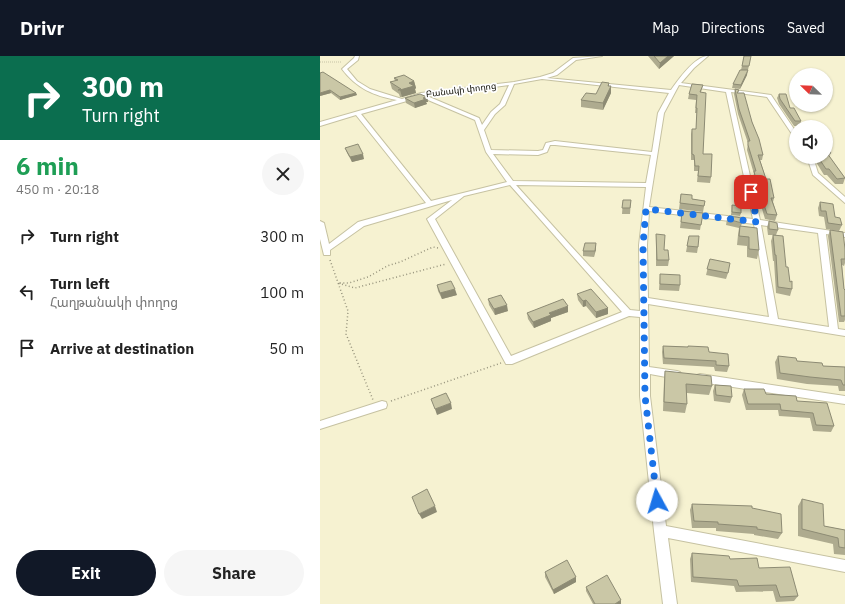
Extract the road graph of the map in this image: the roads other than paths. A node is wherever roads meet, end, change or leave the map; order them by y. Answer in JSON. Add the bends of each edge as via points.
{"nodes":[{"id":1,"x":584,"y":56,"type":"edge"},
{"id":2,"x":600,"y":56,"type":"edge"},
{"id":3,"x":356,"y":57,"type":"edge"},
{"id":4,"x":699,"y":58,"type":"edge"},
{"id":5,"x":541,"y":78,"type":"junction"},
{"id":6,"x":512,"y":84,"type":"junction"},
{"id":7,"x":679,"y":84,"type":"junction"},
{"id":8,"x":728,"y":90,"type":"junction"},
{"id":9,"x":672,"y":92,"type":"junction"},
{"id":10,"x":421,"y":95,"type":"junction"},
{"id":11,"x":403,"y":100,"type":"junction"},
{"id":12,"x":357,"y":113,"type":"junction"},
{"id":13,"x":320,"y":124,"type":"edge"},
{"id":14,"x":789,"y":125,"type":"edge"},
{"id":15,"x":481,"y":130,"type":"junction"},
{"id":16,"x":489,"y":152,"type":"junction"},
{"id":17,"x":654,"y":154,"type":"junction"},
{"id":18,"x":812,"y":164,"type":"edge"},
{"id":19,"x":511,"y":183,"type":"junction"},
{"id":20,"x":649,"y":185,"type":"junction"},
{"id":21,"x":462,"y":195,"type":"junction"},
{"id":22,"x":845,"y":201,"type":"edge"},
{"id":23,"x":430,"y":204,"type":"junction"},
{"id":24,"x":646,"y":209,"type":"junction"},
{"id":25,"x":757,"y":222,"type":"junction"},
{"id":26,"x":320,"y":223,"type":"edge"},
{"id":27,"x":822,"y":232,"type":"junction"},
{"id":28,"x":845,"y":235,"type":"edge"},
{"id":29,"x":324,"y":248,"type":"edge"},
{"id":30,"x":644,"y":300,"type":"junction"},
{"id":31,"x":628,"y":313,"type":"junction"},
{"id":32,"x":644,"y":314,"type":"junction"},
{"id":33,"x":774,"y":322,"type":"junction"},
{"id":34,"x":834,"y":331,"type":"junction"},
{"id":35,"x":845,"y":333,"type":"edge"},
{"id":36,"x":645,"y":370,"type":"junction"},
{"id":37,"x":845,"y":400,"type":"edge"},
{"id":38,"x":382,"y":404,"type":"road end"},
{"id":39,"x":320,"y":425,"type":"edge"},
{"id":40,"x":660,"y":532,"type":"junction"},
{"id":41,"x":845,"y":566,"type":"edge"},
{"id":42,"x":670,"y":604,"type":"edge"}],
"edges":[{"from":1,"to":2,"type":"street","name":"Բանակի փողոց"},
{"from":1,"to":5,"type":"street","name":"Բանակի փողոց","via":[[575,59],[555,74]]},
{"from":3,"to":11,"type":"street","via":[[344,69],[348,76],[377,95]]},
{"from":4,"to":7,"type":"street"},
{"from":5,"to":6,"type":"street","name":"Բանակի փողոց"},
{"from":5,"to":9,"type":"street"},
{"from":6,"to":10,"type":"street","name":"Բանակի փողոց"},
{"from":6,"to":15,"type":"street","via":[[502,106],[493,113]]},
{"from":7,"to":8,"type":"street"},
{"from":7,"to":9,"type":"street"},
{"from":8,"to":14,"type":"street","via":[[770,96]]},
{"from":8,"to":25,"type":"street"},
{"from":9,"to":17,"type":"street","via":[[666,99],[661,113]]},
{"from":10,"to":11,"type":"street","name":"Բանակի փողոց"},
{"from":10,"to":15,"type":"street","via":[[477,119]]},
{"from":11,"to":12,"type":"street","name":"Բանակի փողոց"},
{"from":12,"to":13,"type":"street","name":"Բանակի փողոց"},
{"from":12,"to":23,"type":"street"},
{"from":15,"to":16,"type":"street"},
{"from":16,"to":17,"type":"street","via":[[538,153],[545,151],[548,144],[555,143]]},
{"from":16,"to":19,"type":"street"},
{"from":17,"to":20,"type":"street"},
{"from":18,"to":22,"type":"street","via":[[815,174]]},
{"from":19,"to":20,"type":"street"},
{"from":19,"to":21,"type":"street"},
{"from":19,"to":31,"type":"street"},
{"from":20,"to":24,"type":"street"},
{"from":21,"to":23,"type":"street"},
{"from":21,"to":31,"type":"street","via":[[431,219],[508,361]]},
{"from":23,"to":29,"type":"street","via":[[361,224]]},
{"from":24,"to":25,"type":"street"},
{"from":24,"to":30,"type":"street","via":[[643,245]]},
{"from":25,"to":27,"type":"street"},
{"from":25,"to":33,"type":"street"},
{"from":26,"to":29,"type":"street"},
{"from":27,"to":28,"type":"street"},
{"from":27,"to":34,"type":"street"},
{"from":30,"to":32,"type":"street"},
{"from":30,"to":33,"type":"street"},
{"from":31,"to":32,"type":"street"},
{"from":32,"to":36,"type":"street"},
{"from":33,"to":34,"type":"street"},
{"from":34,"to":35,"type":"street"},
{"from":36,"to":37,"type":"street"},
{"from":36,"to":40,"type":"street","via":[[645,396]]},
{"from":38,"to":39,"type":"street"},
{"from":40,"to":41,"type":"street"},
{"from":40,"to":42,"type":"street"}]}
